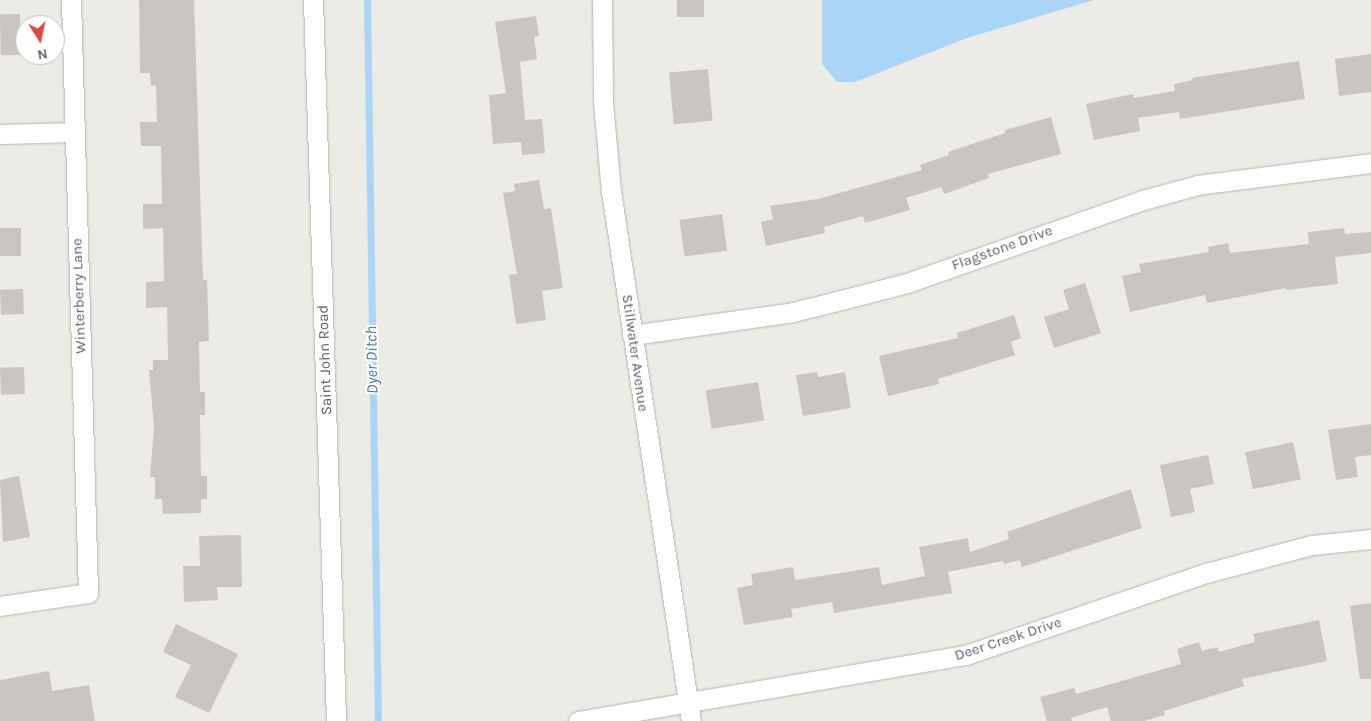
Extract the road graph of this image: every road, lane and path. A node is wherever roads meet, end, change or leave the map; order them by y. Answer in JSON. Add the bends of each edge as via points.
{"nodes":[{"id":1,"x":71,"y":0,"type":"edge"},
{"id":2,"x":313,"y":0,"type":"edge"},
{"id":3,"x":602,"y":0,"type":"edge"},
{"id":4,"x":74,"y":132,"type":"junction"},
{"id":5,"x":0,"y":134,"type":"edge"},
{"id":6,"x":1371,"y":163,"type":"edge"},
{"id":7,"x":632,"y":335,"type":"junction"},
{"id":8,"x":1371,"y":539,"type":"edge"},
{"id":9,"x":0,"y":606,"type":"edge"},
{"id":10,"x":689,"y":712,"type":"edge"},
{"id":11,"x":336,"y":721,"type":"edge"},
{"id":12,"x":578,"y":721,"type":"edge"}],
"edges":[{"from":1,"to":4,"type":"street","name":"Winterberry Lane"},
{"from":2,"to":11,"type":"street","name":"Saint John Road"},
{"from":3,"to":7,"type":"street","name":"Stillwater Avenue","via":[[604,102],[611,191]]},
{"from":4,"to":5,"type":"street"},
{"from":4,"to":9,"type":"street","name":"Winterberry Lane","via":[[88,593]]},
{"from":6,"to":7,"type":"street","name":"Flagstone Drive","via":[[1197,186],[1143,200],[845,300],[793,312]]},
{"from":7,"to":10,"type":"street","name":"Stillwater Avenue"},
{"from":8,"to":10,"type":"street","name":"Deer Creek Drive","via":[[1312,545],[1206,573],[966,654]]},
{"from":10,"to":12,"type":"street","name":"Deer Creek Drive"}]}
